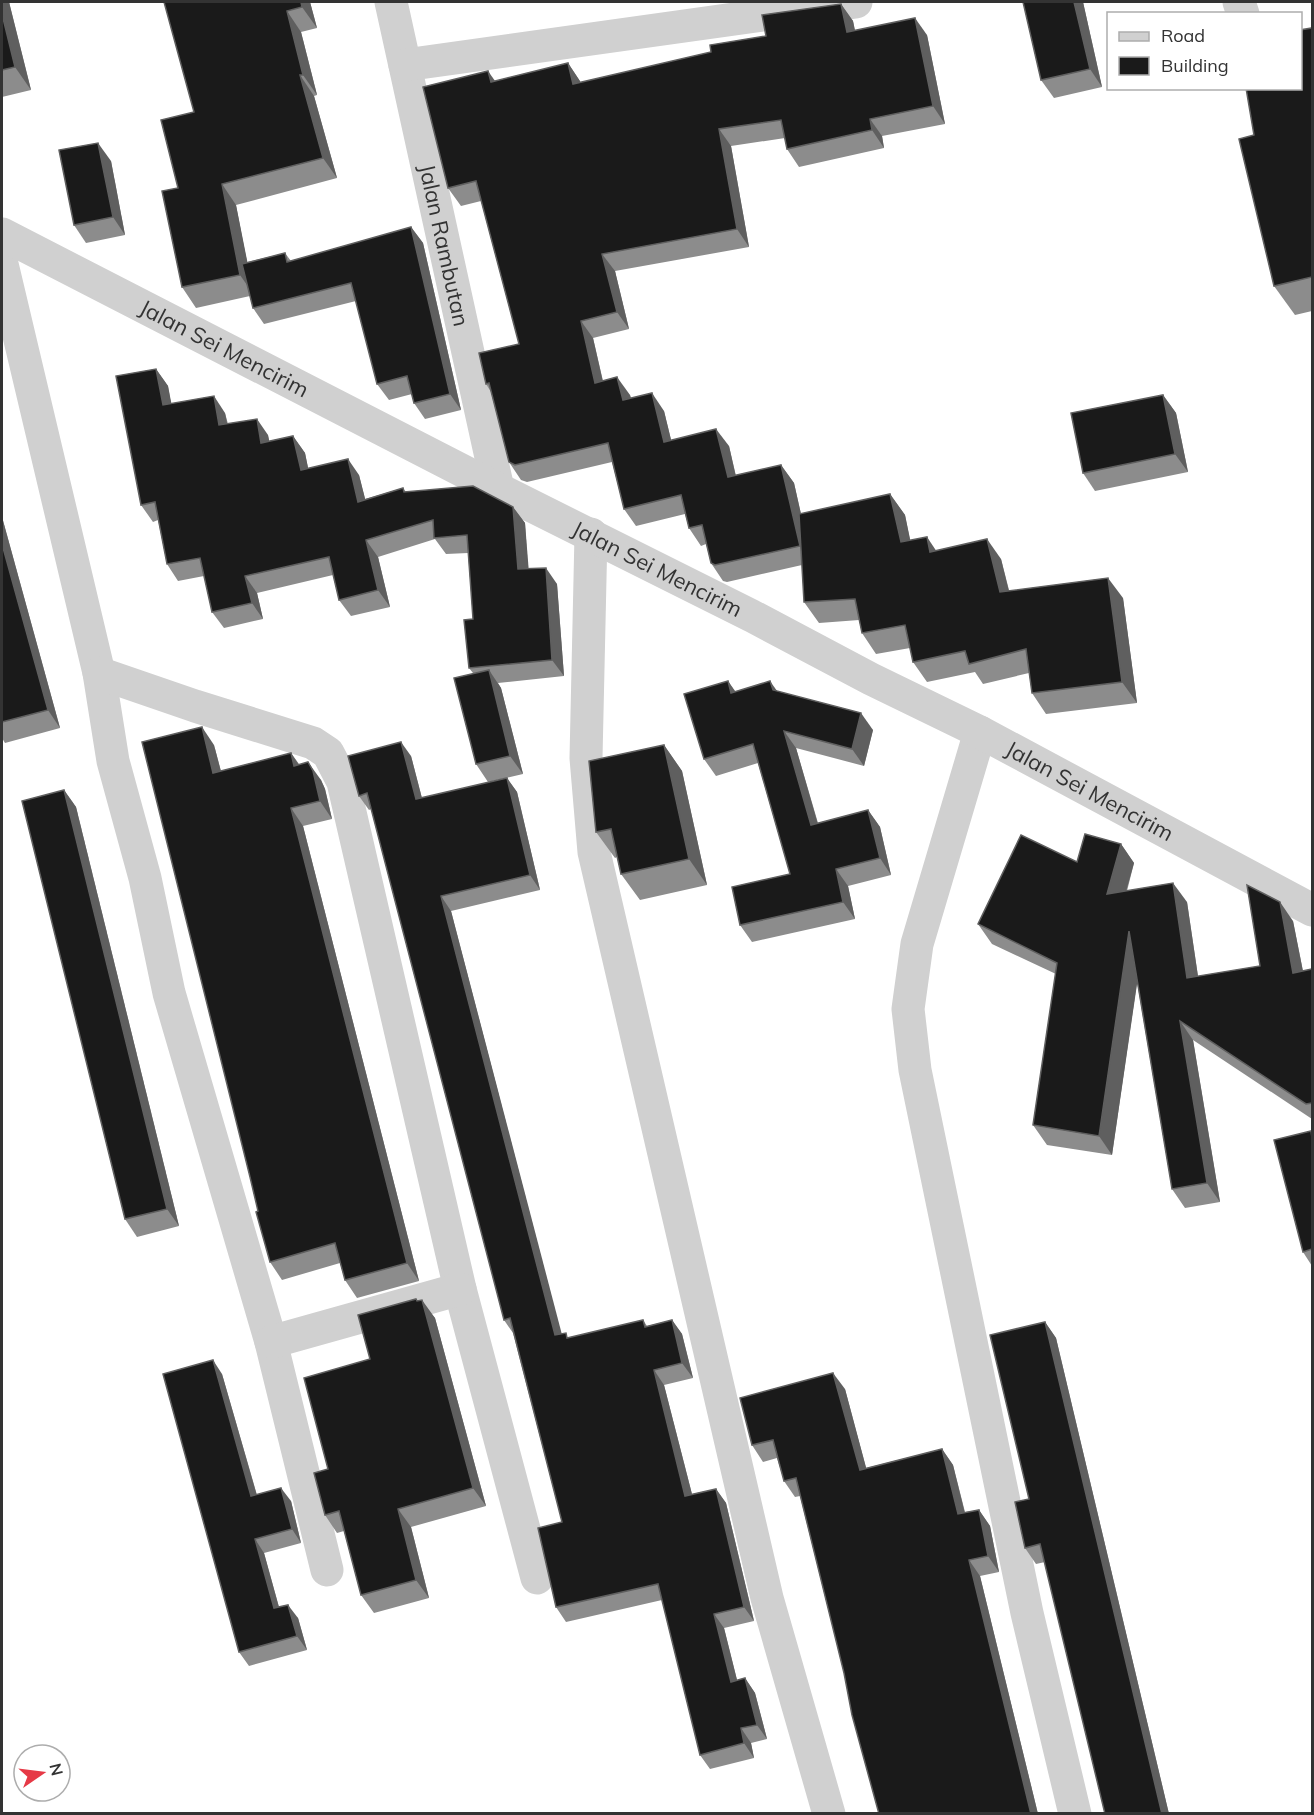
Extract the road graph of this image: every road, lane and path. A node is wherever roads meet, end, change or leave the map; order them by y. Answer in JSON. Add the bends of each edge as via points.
{"nodes":[{"id":1,"x":391,"y":2,"type":"edge"},
{"id":2,"x":856,"y":2,"type":"edge"},
{"id":3,"x":405,"y":65,"type":"junction"},
{"id":4,"x":2,"y":234,"type":"edge"},
{"id":5,"x":2,"y":264,"type":"edge"},
{"id":6,"x":498,"y":489,"type":"junction"},
{"id":7,"x":591,"y":534,"type":"junction"},
{"id":8,"x":99,"y":672,"type":"junction"},
{"id":9,"x":980,"y":732,"type":"junction"},
{"id":10,"x":1312,"y":910,"type":"edge"},
{"id":11,"x":460,"y":1290,"type":"junction"},
{"id":12,"x":271,"y":1342,"type":"junction"},
{"id":13,"x":327,"y":1570,"type":"dead end"},
{"id":14,"x":537,"y":1578,"type":"dead end"},
{"id":15,"x":829,"y":1814,"type":"edge"},
{"id":16,"x":1075,"y":1814,"type":"edge"}],
"edges":[{"from":1,"to":3,"type":"street","name":"Jalan Rambutan"},
{"from":2,"to":3,"type":"street"},
{"from":3,"to":6,"type":"street","name":"Jalan Rambutan"},
{"from":4,"to":6,"type":"street","name":"Jalan Sei Mencirim"},
{"from":5,"to":8,"type":"street"},
{"from":6,"to":7,"type":"street","name":"Jalan Sei Mencirim"},
{"from":7,"to":9,"type":"street","name":"Jalan Sei Mencirim"},
{"from":7,"to":15,"type":"street","via":[[586,758],[594,852],[767,1598]]},
{"from":8,"to":11,"type":"street","via":[[313,743],[328,753],[343,782]]},
{"from":8,"to":12,"type":"street","via":[[113,761],[145,878],[169,993]]},
{"from":9,"to":10,"type":"street","name":"Jalan Sei Mencirim"},
{"from":9,"to":16,"type":"street","via":[[917,944],[908,1009],[929,1139],[1028,1613]]},
{"from":11,"to":12,"type":"street"},
{"from":11,"to":14,"type":"street"},
{"from":12,"to":13,"type":"street"}]}
